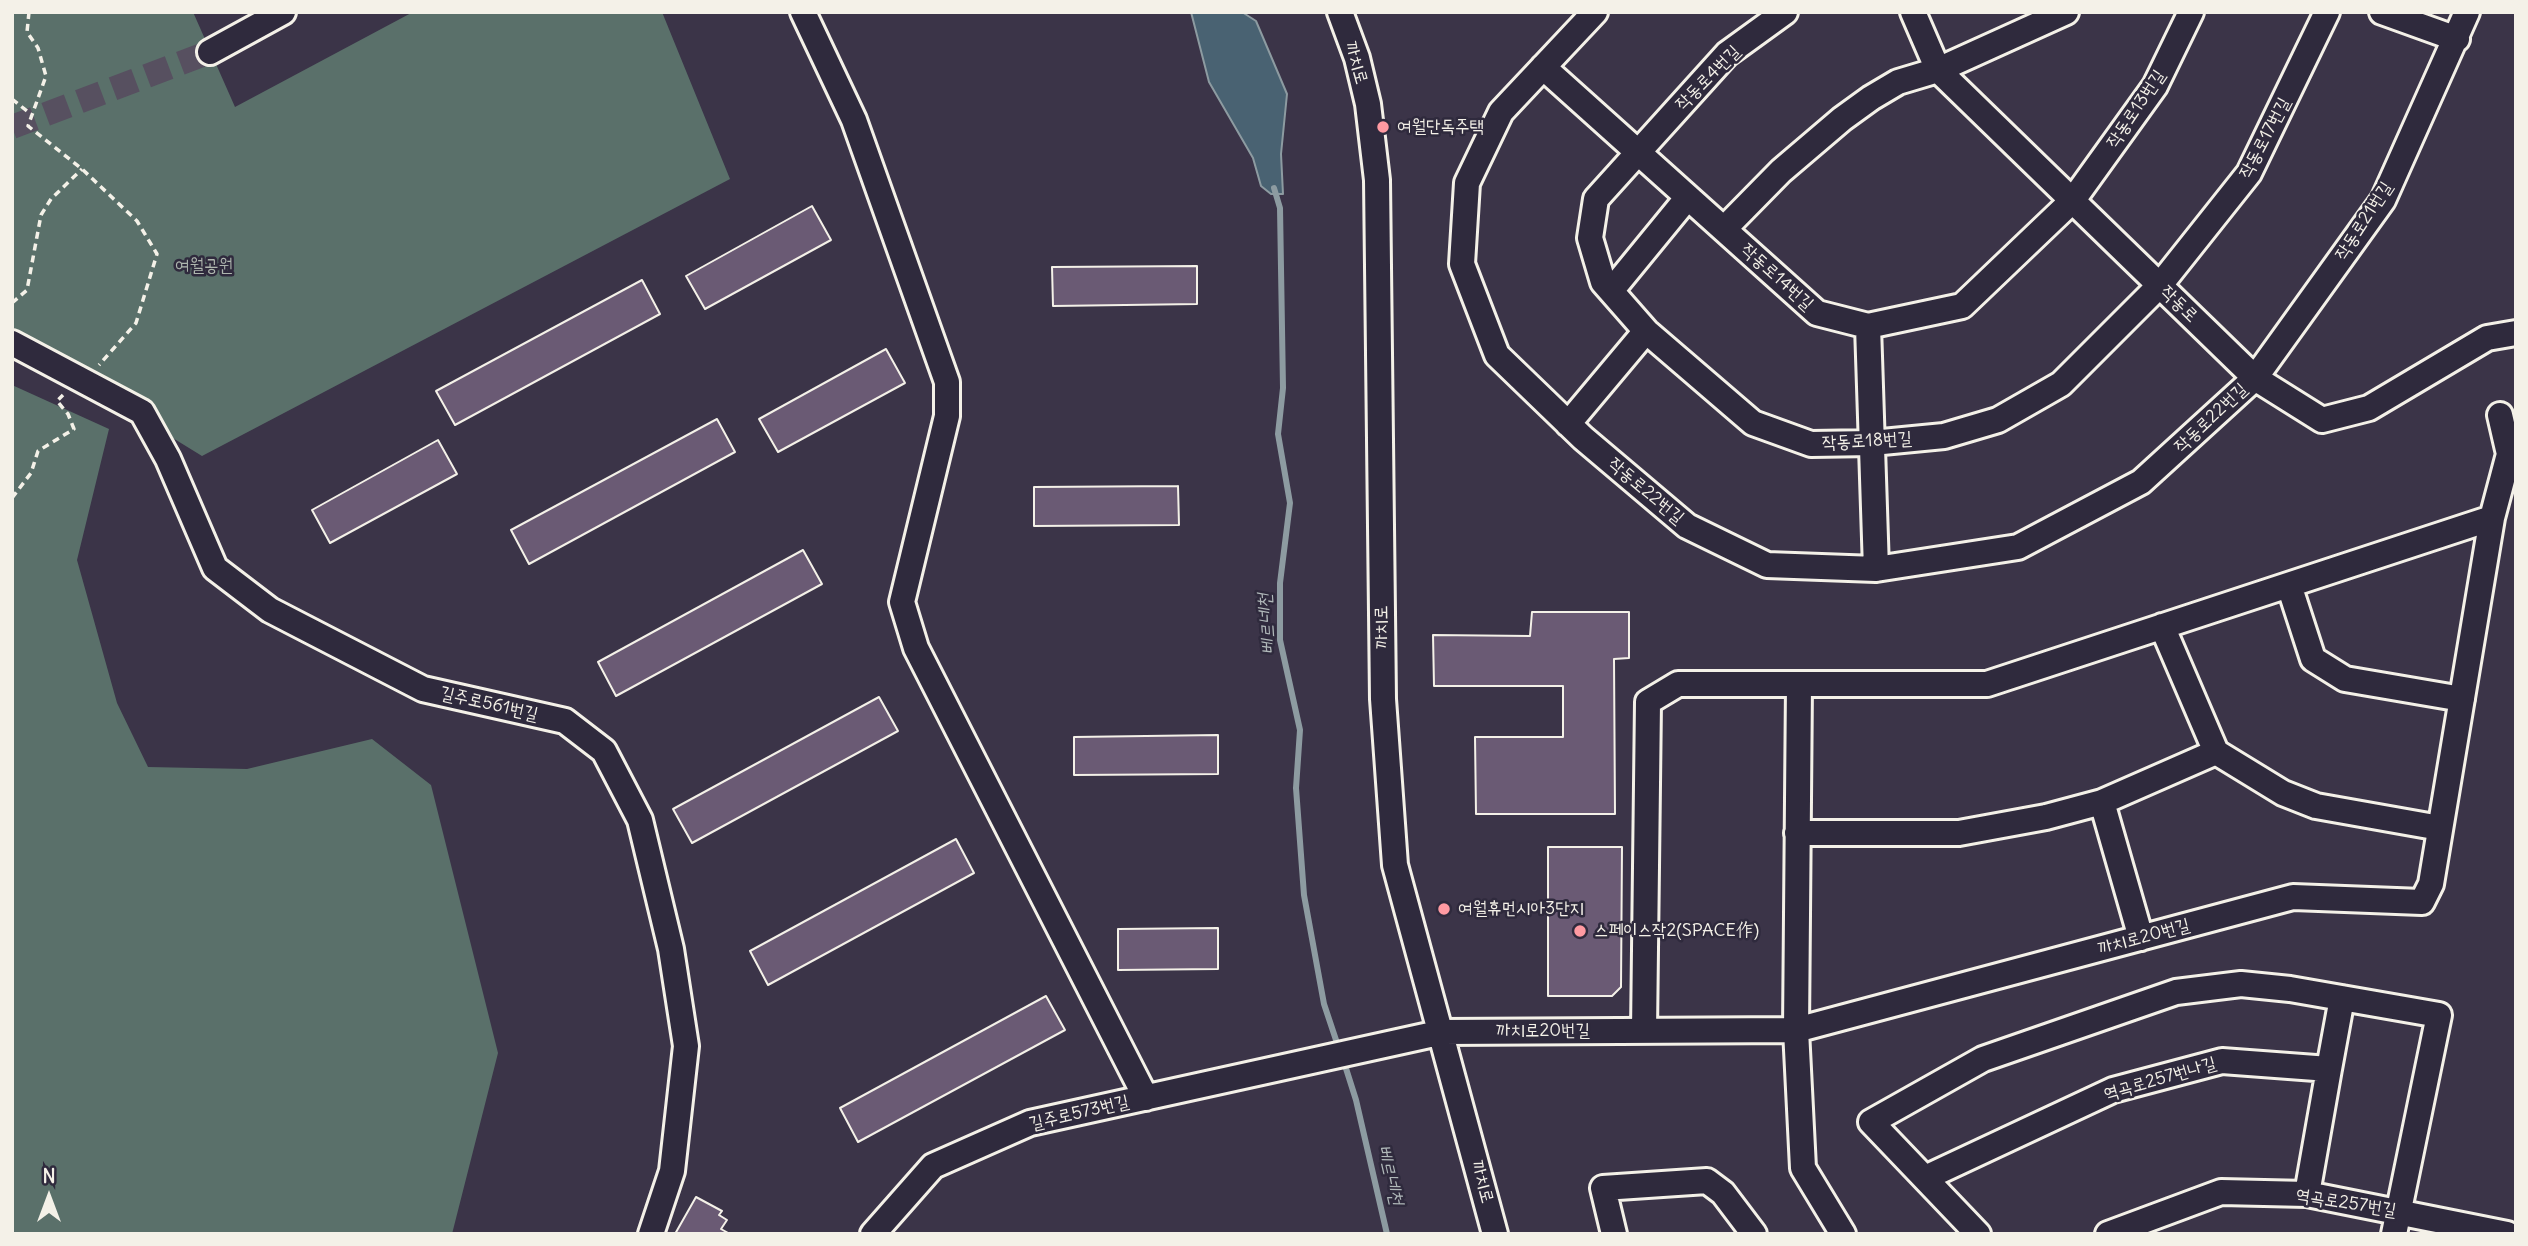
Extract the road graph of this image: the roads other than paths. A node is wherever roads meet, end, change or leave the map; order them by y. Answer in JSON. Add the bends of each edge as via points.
{"nodes":[{"id":1,"x":283,"y":12,"type":"edge"},
{"id":2,"x":803,"y":12,"type":"edge"},
{"id":3,"x":1340,"y":12,"type":"edge"},
{"id":4,"x":1595,"y":12,"type":"edge"},
{"id":5,"x":1785,"y":12,"type":"edge"},
{"id":6,"x":1913,"y":12,"type":"edge"},
{"id":7,"x":2066,"y":12,"type":"edge"},
{"id":8,"x":2191,"y":12,"type":"edge"},
{"id":9,"x":2327,"y":12,"type":"edge"},
{"id":10,"x":2382,"y":12,"type":"edge"},
{"id":11,"x":2467,"y":12,"type":"edge"},
{"id":12,"x":2457,"y":39,"type":"junction"},
{"id":13,"x":210,"y":52,"type":"tunnel mouth"},
{"id":14,"x":1543,"y":67,"type":"junction"},
{"id":15,"x":1938,"y":70,"type":"junction"},
{"id":16,"x":1637,"y":152,"type":"junction"},
{"id":17,"x":1688,"y":197,"type":"junction"},
{"id":18,"x":2073,"y":200,"type":"junction"},
{"id":19,"x":1724,"y":229,"type":"junction"},
{"id":20,"x":2160,"y":285,"type":"junction"},
{"id":21,"x":1611,"y":291,"type":"junction"},
{"id":22,"x":1868,"y":326,"type":"junction"},
{"id":23,"x":1646,"y":331,"type":"junction"},
{"id":24,"x":2516,"y":333,"type":"edge"},
{"id":25,"x":12,"y":343,"type":"edge"},
{"id":26,"x":2255,"y":378,"type":"junction"},
{"id":27,"x":2500,"y":415,"type":"dead end"},
{"id":28,"x":1568,"y":424,"type":"junction"},
{"id":29,"x":1872,"y":443,"type":"junction"},
{"id":30,"x":2492,"y":518,"type":"junction"},
{"id":31,"x":1876,"y":569,"type":"junction"},
{"id":32,"x":2289,"y":585,"type":"junction"},
{"id":33,"x":2162,"y":626,"type":"junction"},
{"id":34,"x":1799,"y":684,"type":"junction"},
{"id":35,"x":2462,"y":699,"type":"junction"},
{"id":36,"x":2216,"y":752,"type":"junction"},
{"id":37,"x":2102,"y":802,"type":"junction"},
{"id":38,"x":2441,"y":828,"type":"junction"},
{"id":39,"x":1797,"y":833,"type":"junction"},
{"id":40,"x":2141,"y":938,"type":"junction"},
{"id":41,"x":2342,"y":998,"type":"junction"},
{"id":42,"x":1796,"y":1030,"type":"junction"},
{"id":43,"x":1644,"y":1031,"type":"junction"},
{"id":44,"x":1443,"y":1032,"type":"junction"},
{"id":45,"x":2329,"y":1069,"type":"junction"},
{"id":46,"x":1146,"y":1098,"type":"junction"},
{"id":47,"x":1925,"y":1178,"type":"junction"},
{"id":48,"x":2307,"y":1194,"type":"junction"},
{"id":49,"x":2397,"y":1223,"type":"edge"},
{"id":50,"x":1836,"y":1232,"type":"edge"},
{"id":51,"x":651,"y":1234,"type":"edge"},
{"id":52,"x":873,"y":1234,"type":"edge"},
{"id":53,"x":1495,"y":1234,"type":"edge"},
{"id":54,"x":1614,"y":1234,"type":"edge"},
{"id":55,"x":1754,"y":1234,"type":"edge"},
{"id":56,"x":1978,"y":1234,"type":"edge"},
{"id":57,"x":2108,"y":1234,"type":"edge"},
{"id":58,"x":2507,"y":1234,"type":"edge"}],
"edges":[{"from":1,"to":13,"type":"street"},
{"from":2,"to":46,"type":"street","via":[[853,120],[947,382],[947,416],[902,602],[916,648]]},
{"from":3,"to":44,"type":"street","name":"까치로","via":[[1368,104],[1377,180],[1383,699],[1395,865]]},
{"from":4,"to":14,"type":"street","name":"작동로22번길"},
{"from":5,"to":16,"type":"street","name":"작동로4번길","via":[[1727,54]]},
{"from":6,"to":15,"type":"street","name":"작동로"},
{"from":7,"to":15,"type":"street"},
{"from":8,"to":18,"type":"street","name":"작동로13번길","via":[[2155,86]]},
{"from":9,"to":20,"type":"street","name":"작동로17번길","via":[[2249,173]]},
{"from":10,"to":12,"type":"street"},
{"from":11,"to":12,"type":"street","name":"작동로21번길"},
{"from":12,"to":26,"type":"street","name":"작동로21번길","via":[[2383,200]]},
{"from":14,"to":16,"type":"street","name":"작동로14번길"},
{"from":14,"to":28,"type":"street","name":"작동로22번길","via":[[1502,111],[1466,183],[1462,264],[1497,355]]},
{"from":15,"to":18,"type":"street","name":"작동로"},
{"from":15,"to":19,"type":"street","via":[[1898,82],[1842,119]]},
{"from":16,"to":17,"type":"street","name":"작동로14번길"},
{"from":16,"to":21,"type":"street","name":"작동로18번길","via":[[1596,199],[1590,238],[1603,282]]},
{"from":17,"to":19,"type":"street","name":"작동로14번길"},
{"from":17,"to":21,"type":"street"},
{"from":18,"to":20,"type":"street","name":"작동로"},
{"from":18,"to":22,"type":"street","name":"작동로14번길","via":[[1962,306]]},
{"from":19,"to":22,"type":"street","name":"작동로14번길","via":[[1818,313]]},
{"from":20,"to":26,"type":"street","name":"작동로"},
{"from":20,"to":29,"type":"street","name":"작동로18번길","via":[[2061,384],[1998,420],[1944,436]]},
{"from":21,"to":23,"type":"street","name":"작동로18번길"},
{"from":22,"to":29,"type":"street"},
{"from":23,"to":28,"type":"street"},
{"from":23,"to":29,"type":"street","name":"작동로18번길","via":[[1753,423],[1811,444]]},
{"from":24,"to":26,"type":"street","name":"작동로","via":[[2487,338],[2369,408],[2322,420]]},
{"from":25,"to":51,"type":"street","name":"길주로561번길","via":[[142,412],[215,568],[270,610],[423,689],[565,721],[604,751],[640,820],[671,948],[686,1046],[673,1171]]},
{"from":26,"to":31,"type":"street","name":"작동로22번길","via":[[2141,482],[2018,547]]},
{"from":27,"to":30,"type":"street","name":"까치로20번길","via":[[2509,454]]},
{"from":28,"to":31,"type":"street","name":"작동로22번길","via":[[1687,526],[1767,565]]},
{"from":29,"to":31,"type":"street"},
{"from":30,"to":32,"type":"street"},
{"from":30,"to":35,"type":"street","name":"까치로20번길"},
{"from":32,"to":33,"type":"street"},
{"from":32,"to":35,"type":"street","via":[[2313,659],[2345,679]]},
{"from":33,"to":34,"type":"street","via":[[1987,684]]},
{"from":33,"to":36,"type":"street"},
{"from":34,"to":39,"type":"street"},
{"from":34,"to":43,"type":"street","via":[[1678,684],[1648,702]]},
{"from":35,"to":38,"type":"street","name":"까치로20번길"},
{"from":36,"to":37,"type":"street"},
{"from":36,"to":38,"type":"street","via":[[2283,793],[2316,806]]},
{"from":37,"to":39,"type":"street","via":[[1959,833]]},
{"from":37,"to":40,"type":"street"},
{"from":38,"to":40,"type":"street","name":"까치로20번길","via":[[2431,884],[2422,902],[2293,897]]},
{"from":39,"to":42,"type":"street"},
{"from":40,"to":42,"type":"street","name":"까치로20번길"},
{"from":41,"to":45,"type":"street"},
{"from":41,"to":47,"type":"street","via":[[2241,984],[2176,992],[1983,1059],[1871,1122]]},
{"from":41,"to":49,"type":"street","via":[[2439,1015]]},
{"from":42,"to":43,"type":"street","name":"까치로20번길"},
{"from":42,"to":50,"type":"street","via":[[1804,1168]]},
{"from":43,"to":44,"type":"street","name":"까치로20번길"},
{"from":44,"to":46,"type":"street","name":"길주로573번길"},
{"from":44,"to":53,"type":"street","name":"까치로"},
{"from":45,"to":47,"type":"street","name":"역곡로257번나길","via":[[2222,1061],[2113,1090]]},
{"from":45,"to":48,"type":"street"},
{"from":46,"to":52,"type":"street","name":"길주로573번길","via":[[1030,1123],[933,1166]]},
{"from":47,"to":56,"type":"street"},
{"from":48,"to":49,"type":"street","name":"역곡로257번길"},
{"from":48,"to":57,"type":"street","name":"역곡로257번길","via":[[2221,1192]]},
{"from":49,"to":58,"type":"street","name":"역곡로257번길"},
{"from":54,"to":55,"type":"street","via":[[1603,1188],[1707,1181],[1723,1193]]}]}
